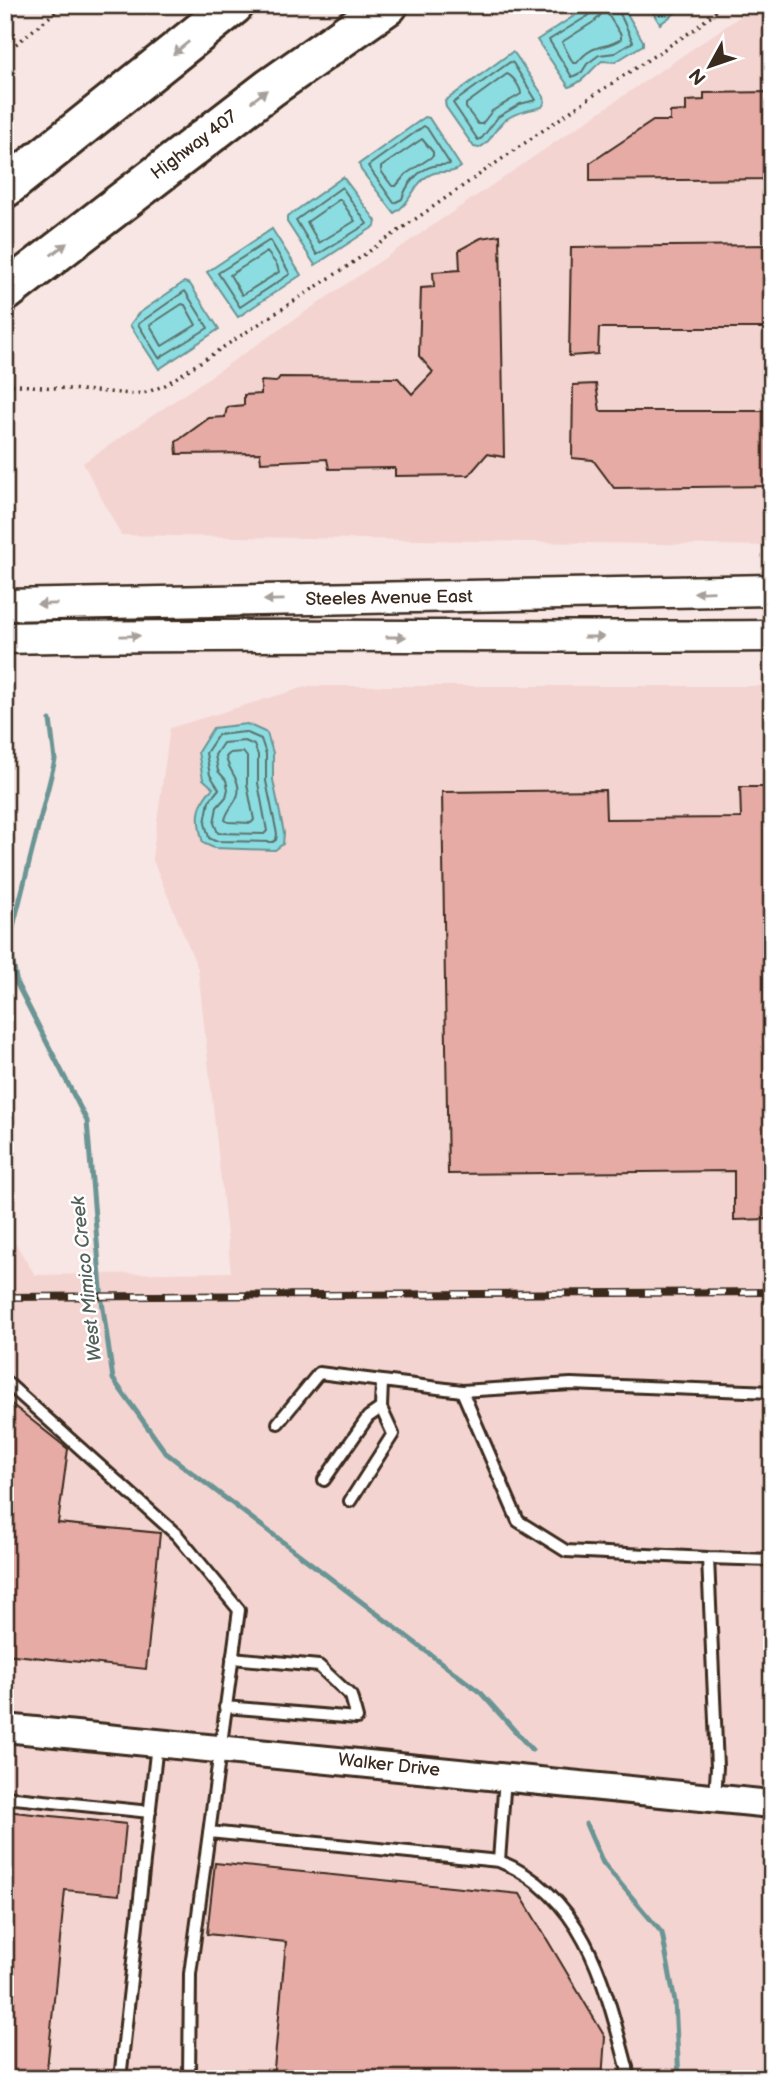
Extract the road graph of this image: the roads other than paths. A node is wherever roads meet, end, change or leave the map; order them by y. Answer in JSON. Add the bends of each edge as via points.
{"nodes":[{"id":1,"x":234,"y":5,"type":"edge"},
{"id":2,"x":388,"y":5,"type":"edge"},
{"id":3,"x":5,"y":188,"type":"edge"},
{"id":4,"x":5,"y":292,"type":"edge"},
{"id":5,"x":772,"y":590,"type":"edge"},
{"id":6,"x":5,"y":605,"type":"edge"},
{"id":7,"x":772,"y":636,"type":"edge"},
{"id":8,"x":5,"y":638,"type":"edge"},
{"id":9,"x":5,"y":1381,"type":"edge"},
{"id":10,"x":382,"y":1381,"type":"junction"},
{"id":11,"x":462,"y":1391,"type":"junction"},
{"id":12,"x":772,"y":1392,"type":"edge"},
{"id":13,"x":381,"y":1408,"type":"junction"},
{"id":14,"x":278,"y":1423,"type":"dead end"},
{"id":15,"x":324,"y":1480,"type":"dead end"},
{"id":16,"x":350,"y":1501,"type":"dead end"},
{"id":17,"x":708,"y":1558,"type":"junction"},
{"id":18,"x":772,"y":1560,"type":"edge"},
{"id":19,"x":232,"y":1658,"type":"junction"},
{"id":20,"x":225,"y":1707,"type":"junction"},
{"id":21,"x":5,"y":1728,"type":"edge"},
{"id":22,"x":158,"y":1744,"type":"junction"},
{"id":23,"x":221,"y":1749,"type":"junction"},
{"id":24,"x":505,"y":1777,"type":"junction"},
{"id":25,"x":5,"y":1797,"type":"edge"},
{"id":26,"x":715,"y":1798,"type":"junction"},
{"id":27,"x":772,"y":1804,"type":"edge"},
{"id":28,"x":150,"y":1812,"type":"junction"},
{"id":29,"x":209,"y":1832,"type":"junction"},
{"id":30,"x":499,"y":1861,"type":"junction"},
{"id":31,"x":120,"y":2079,"type":"edge"},
{"id":32,"x":189,"y":2079,"type":"edge"},
{"id":33,"x":628,"y":2079,"type":"edge"}],
"edges":[{"from":1,"to":3,"type":"highway","one_way":true},
{"from":4,"to":2,"type":"highway","name":"Highway 407","one_way":true,"via":[[270,88]]},
{"from":5,"to":6,"type":"main road","name":"Steeles Avenue East","one_way":true},
{"from":8,"to":7,"type":"main road","name":"Steeles Avenue East","one_way":true},
{"from":9,"to":19,"type":"lane","via":[[177,1535],[239,1609]]},
{"from":10,"to":11,"type":"lane"},
{"from":10,"to":13,"type":"lane"},
{"from":10,"to":14,"type":"lane","via":[[318,1373]]},
{"from":11,"to":12,"type":"lane","via":[[571,1384]]},
{"from":11,"to":17,"type":"lane","via":[[517,1521],[566,1551]]},
{"from":13,"to":15,"type":"lane","via":[[368,1417]]},
{"from":13,"to":16,"type":"lane","via":[[393,1434]]},
{"from":17,"to":18,"type":"lane"},
{"from":17,"to":26,"type":"lane"},
{"from":19,"to":20,"type":"lane"},
{"from":19,"to":20,"type":"lane","via":[[319,1666],[351,1696],[357,1718]]},
{"from":20,"to":23,"type":"lane"},
{"from":21,"to":22,"type":"street","name":"Walker Drive"},
{"from":22,"to":23,"type":"street","name":"Walker Drive"},
{"from":22,"to":28,"type":"lane"},
{"from":23,"to":24,"type":"street","name":"Walker Drive"},
{"from":23,"to":29,"type":"lane"},
{"from":24,"to":26,"type":"street","name":"Walker Drive"},
{"from":24,"to":30,"type":"lane"},
{"from":25,"to":28,"type":"lane"},
{"from":26,"to":27,"type":"street","name":"Walker Drive"},
{"from":28,"to":31,"type":"lane"},
{"from":29,"to":30,"type":"lane"},
{"from":29,"to":32,"type":"lane","via":[[190,1974]]},
{"from":30,"to":33,"type":"lane","via":[[544,1886],[572,1919],[597,1965]]}]}
